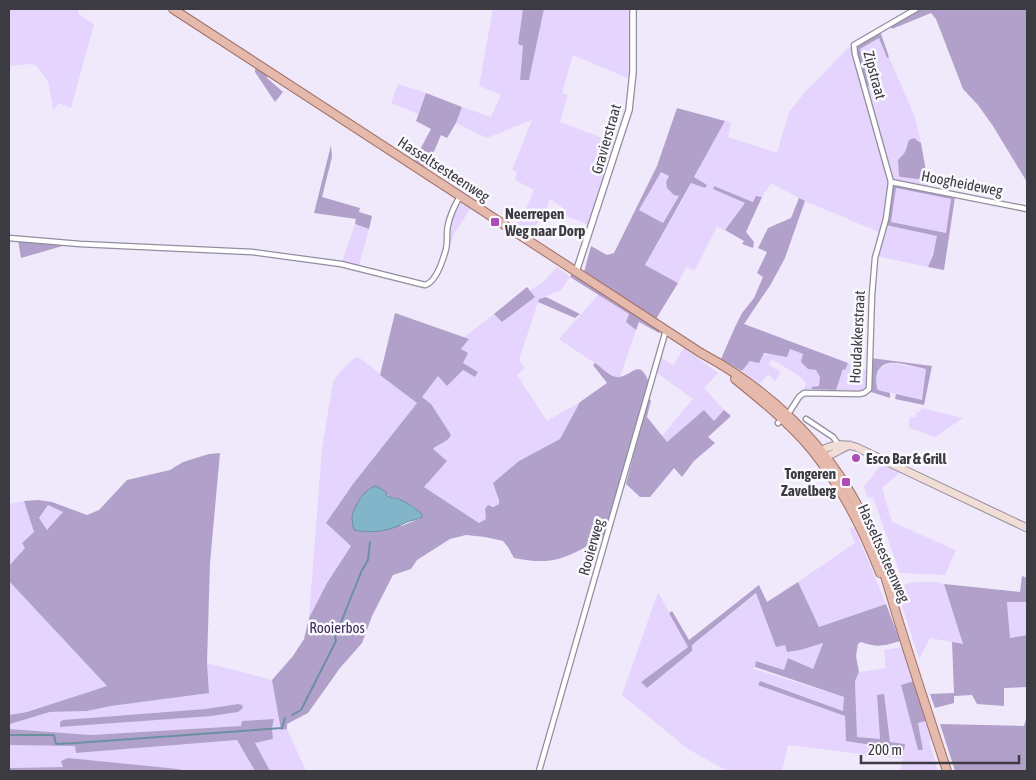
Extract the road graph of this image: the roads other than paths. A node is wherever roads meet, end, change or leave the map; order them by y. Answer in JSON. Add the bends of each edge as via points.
{"nodes":[{"id":1,"x":173,"y":9,"type":"edge"},
{"id":2,"x":634,"y":9,"type":"edge"},
{"id":3,"x":916,"y":9,"type":"edge"},
{"id":4,"x":891,"y":182,"type":"junction"},
{"id":5,"x":460,"y":196,"type":"junction"},
{"id":6,"x":1027,"y":209,"type":"edge"},
{"id":7,"x":9,"y":238,"type":"edge"},
{"id":8,"x":576,"y":272,"type":"junction"},
{"id":9,"x":666,"y":330,"type":"junction"},
{"id":10,"x":806,"y":418,"type":"dead end"},
{"id":11,"x":782,"y":419,"type":"junction"},
{"id":12,"x":839,"y":446,"type":"junction"},
{"id":13,"x":821,"y":455,"type":"junction"},
{"id":14,"x":1027,"y":528,"type":"edge"},
{"id":15,"x":539,"y":771,"type":"edge"},
{"id":16,"x":947,"y":771,"type":"edge"}],
"edges":[{"from":1,"to":5,"type":"main road","name":"Hasseltsesteenweg"},
{"from":2,"to":8,"type":"street","name":"Gravierstraat","via":[[633,72],[628,110]]},
{"from":3,"to":4,"type":"street","name":"Zipstraat","via":[[854,45]]},
{"from":4,"to":6,"type":"street","name":"Hoogheideweg"},
{"from":4,"to":11,"type":"street","name":"Houdakkerstraat","via":[[885,224],[875,258],[869,389],[864,394],[804,393]]},
{"from":5,"to":7,"type":"street","via":[[448,224],[447,247],[442,260],[433,279],[424,285],[341,264],[260,253]]},
{"from":5,"to":8,"type":"main road","name":"Hasseltsesteenweg"},
{"from":8,"to":9,"type":"main road","name":"Hasseltsesteenweg"},
{"from":9,"to":11,"type":"main road","name":"Hasseltsesteenweg","via":[[750,384]]},
{"from":9,"to":15,"type":"street","name":"Rooierweg"},
{"from":10,"to":12,"type":"street","via":[[833,437]]},
{"from":11,"to":13,"type":"main road","name":"Hasseltsesteenweg"},
{"from":12,"to":13,"type":"main road"},
{"from":12,"to":14,"type":"main road","via":[[850,445]]},
{"from":13,"to":16,"type":"main road","name":"Hasseltsesteenweg","via":[[845,485],[877,549]]}]}
